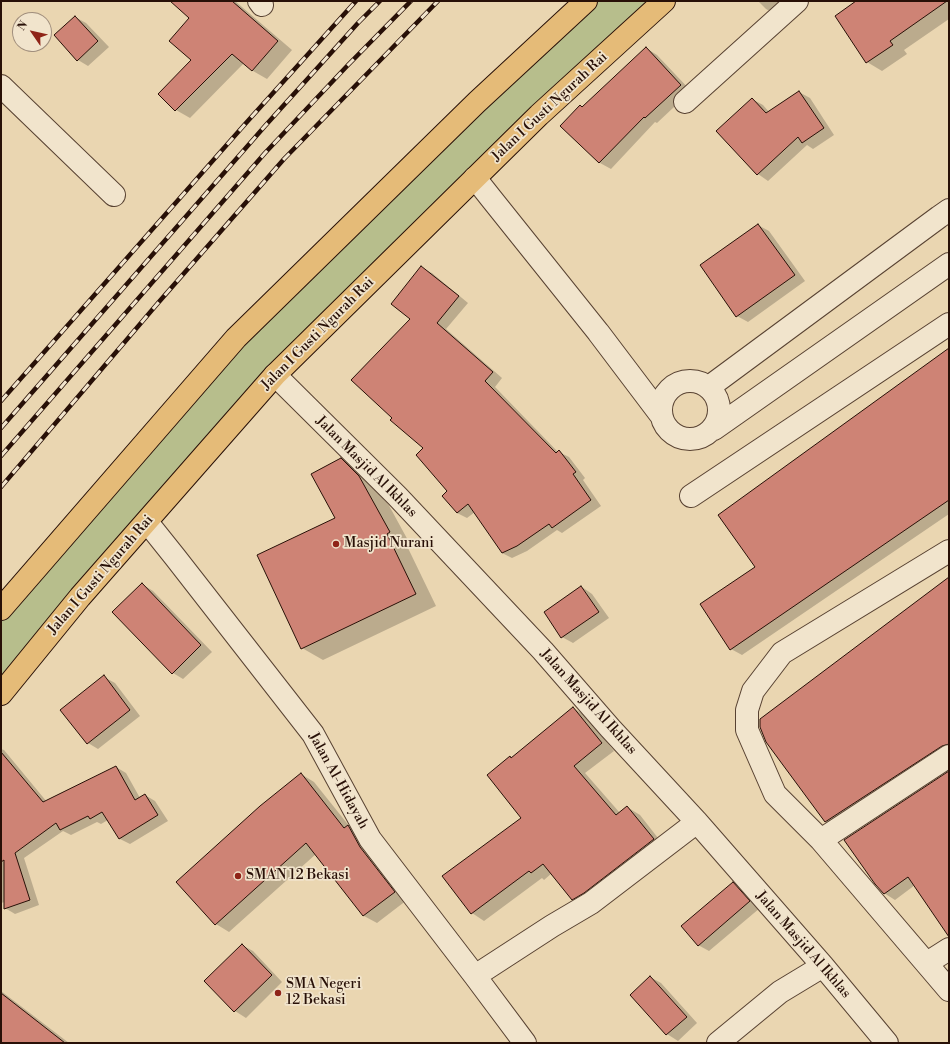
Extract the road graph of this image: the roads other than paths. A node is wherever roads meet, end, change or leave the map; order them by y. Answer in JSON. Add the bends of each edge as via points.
{"nodes":[{"id":1,"x":586,"y":1,"type":"edge"},
{"id":2,"x":664,"y":1,"type":"edge"},
{"id":3,"x":797,"y":1,"type":"edge"},
{"id":4,"x":1,"y":86,"type":"edge"},
{"id":5,"x":685,"y":102,"type":"dead end"},
{"id":6,"x":475,"y":178,"type":"junction"},
{"id":7,"x":114,"y":195,"type":"dead end"},
{"id":8,"x":946,"y":220,"type":"edge"},
{"id":9,"x":949,"y":264,"type":"edge"},
{"id":10,"x":949,"y":324,"type":"edge"},
{"id":11,"x":275,"y":375,"type":"junction"},
{"id":12,"x":709,"y":387,"type":"junction"},
{"id":13,"x":660,"y":414,"type":"junction"},
{"id":14,"x":714,"y":429,"type":"junction"},
{"id":15,"x":691,"y":496,"type":"dead end"},
{"id":16,"x":147,"y":522,"type":"junction"},
{"id":17,"x":949,"y":551,"type":"edge"},
{"id":18,"x":1,"y":609,"type":"edge"},
{"id":19,"x":1,"y":694,"type":"edge"},
{"id":20,"x":949,"y":756,"type":"edge"},
{"id":21,"x":697,"y":822,"type":"junction"},
{"id":22,"x":821,"y":840,"type":"junction"},
{"id":23,"x":949,"y":949,"type":"edge"},
{"id":24,"x":927,"y":964,"type":"junction"},
{"id":25,"x":823,"y":966,"type":"junction"},
{"id":26,"x":475,"y":976,"type":"junction"},
{"id":27,"x":949,"y":990,"type":"edge"},
{"id":28,"x":525,"y":1043,"type":"edge"},
{"id":29,"x":718,"y":1043,"type":"edge"},
{"id":30,"x":886,"y":1043,"type":"edge"}],
"edges":[{"from":1,"to":18,"type":"main road","via":[[477,102],[236,338]]},
{"from":2,"to":6,"type":"main road","name":"Jalan I Gusti Ngurah Rai"},
{"from":3,"to":5,"type":"street"},
{"from":4,"to":7,"type":"street"},
{"from":6,"to":11,"type":"main road","name":"Jalan I Gusti Ngurah Rai"},
{"from":6,"to":13,"type":"street"},
{"from":8,"to":12,"type":"street"},
{"from":9,"to":14,"type":"street"},
{"from":10,"to":15,"type":"street"},
{"from":11,"to":16,"type":"main road","name":"Jalan I Gusti Ngurah Rai"},
{"from":11,"to":21,"type":"street","name":"Jalan Masjid Al Ikhlas","via":[[397,496],[543,651]]},
{"from":12,"to":13,"type":"street","via":[[687,381],[675,384],[666,392]]},
{"from":12,"to":14,"type":"street","via":[[716,396],[719,407],[719,418]]},
{"from":13,"to":14,"type":"street","via":[[664,426],[672,435],[682,439],[694,440]]},
{"from":16,"to":19,"type":"main road","name":"Jalan I Gusti Ngurah Rai","via":[[80,597]]},
{"from":16,"to":26,"type":"street","name":"Jalan Al-Hidayah","via":[[313,734],[370,840]]},
{"from":17,"to":22,"type":"street","via":[[782,653],[753,690],[747,710],[747,730],[775,794]]},
{"from":20,"to":22,"type":"street"},
{"from":21,"to":25,"type":"street","name":"Jalan Masjid Al Ikhlas"},
{"from":21,"to":26,"type":"street","via":[[591,903]]},
{"from":22,"to":24,"type":"street"},
{"from":23,"to":24,"type":"street"},
{"from":24,"to":27,"type":"street"},
{"from":25,"to":29,"type":"street","via":[[780,992]]},
{"from":25,"to":30,"type":"street","name":"Jalan Masjid Al Ikhlas"},
{"from":26,"to":28,"type":"street","name":"Jalan Al-Hidayah"}]}
